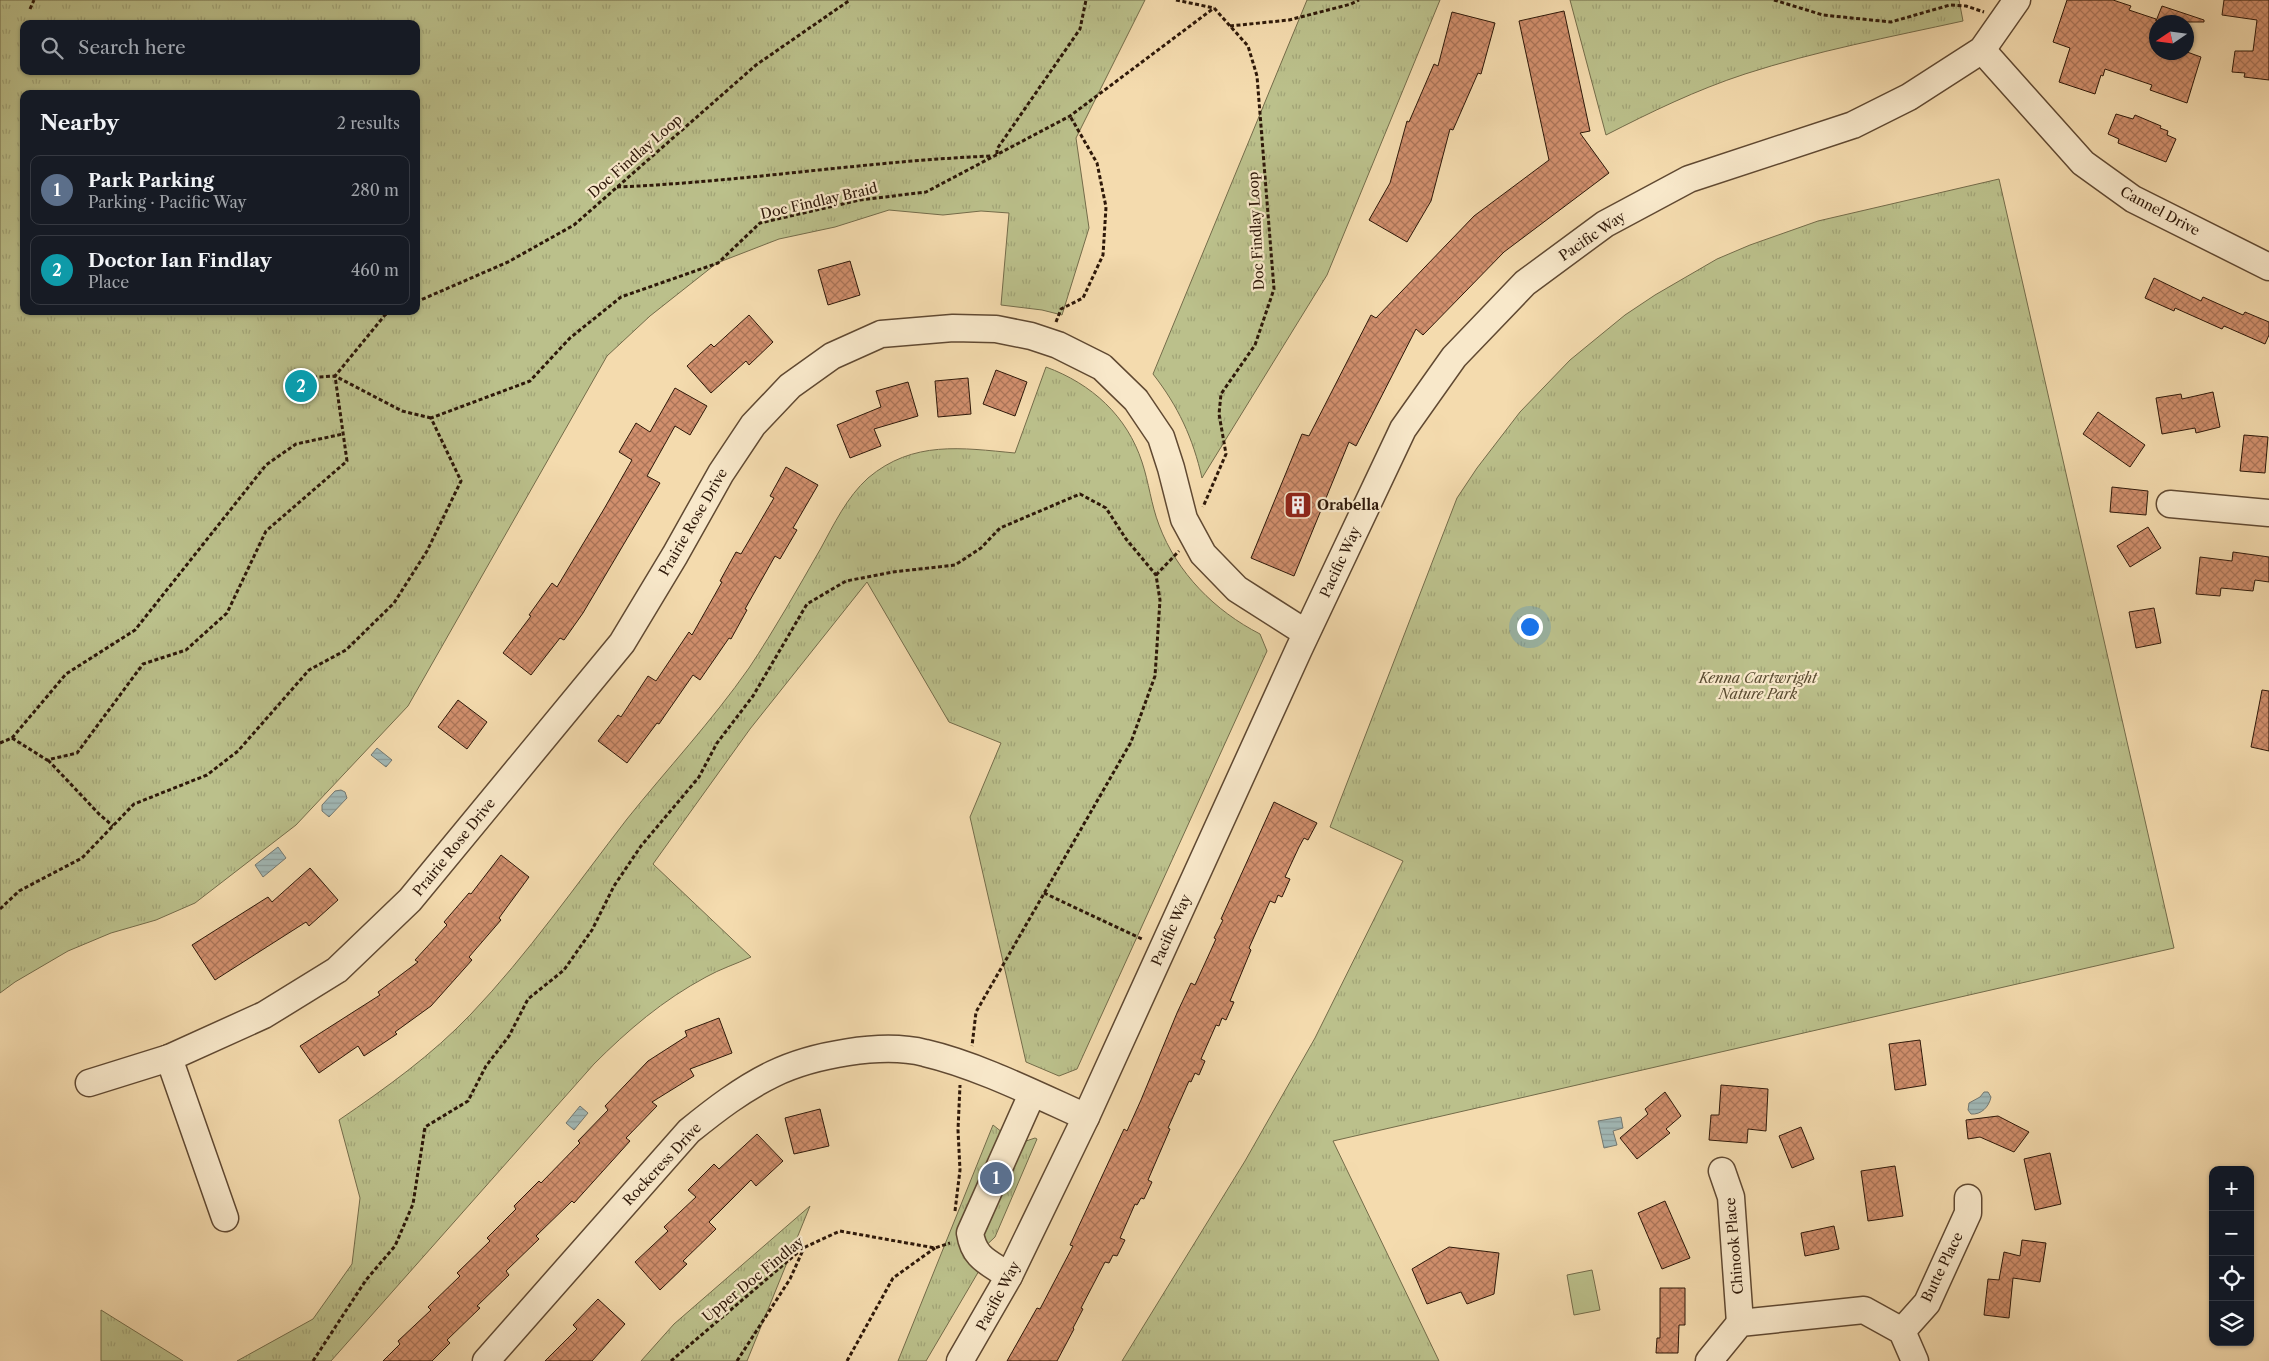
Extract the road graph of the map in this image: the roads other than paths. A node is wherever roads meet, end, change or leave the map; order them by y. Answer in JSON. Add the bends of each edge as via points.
{"nodes":[{"id":1,"x":2017,"y":0,"type":"edge"},
{"id":2,"x":1982,"y":50,"type":"junction"},
{"id":3,"x":2269,"y":267,"type":"edge"},
{"id":4,"x":2170,"y":504,"type":"dead end"},
{"id":5,"x":2269,"y":513,"type":"edge"},
{"id":6,"x":1306,"y":633,"type":"junction"},
{"id":7,"x":169,"y":1058,"type":"junction"},
{"id":8,"x":89,"y":1083,"type":"dead end"},
{"id":9,"x":1032,"y":1094,"type":"junction"},
{"id":10,"x":1086,"y":1118,"type":"junction"},
{"id":11,"x":1722,"y":1171,"type":"dead end"},
{"id":12,"x":1968,"y":1198,"type":"dead end"},
{"id":13,"x":225,"y":1218,"type":"dead end"},
{"id":14,"x":1009,"y":1276,"type":"junction"},
{"id":15,"x":1740,"y":1323,"type":"junction"},
{"id":16,"x":1902,"y":1331,"type":"junction"},
{"id":17,"x":486,"y":1361,"type":"edge"},
{"id":18,"x":960,"y":1361,"type":"edge"},
{"id":19,"x":1710,"y":1361,"type":"edge"},
{"id":20,"x":1915,"y":1361,"type":"edge"}],
"edges":[{"from":1,"to":2,"type":"street","name":"Pacific Way"},
{"from":2,"to":3,"type":"street","name":"Cannel Drive","via":[[2083,163],[2133,199]]},
{"from":2,"to":6,"type":"street","name":"Pacific Way","via":[[1909,97],[1853,125],[1689,179],[1605,224],[1525,282],[1454,357],[1403,429]]},
{"from":4,"to":5,"type":"street"},
{"from":6,"to":7,"type":"street","name":"Prairie Rose Drive","via":[[1236,589],[1203,554],[1184,519],[1161,437],[1136,400],[1102,367],[1058,345],[996,329],[953,328],[881,334],[832,356],[790,386],[753,425],[720,473],[622,643],[410,900],[337,970],[264,1015]]},
{"from":6,"to":10,"type":"street","name":"Pacific Way"},
{"from":7,"to":8,"type":"street","name":"Prairie Rose Drive"},
{"from":7,"to":13,"type":"street"},
{"from":9,"to":10,"type":"street","name":"Rockcress Drive"},
{"from":9,"to":14,"type":"street","via":[[957,1232],[978,1254]]},
{"from":9,"to":17,"type":"street","name":"Rockcress Drive","via":[[924,1052],[879,1049],[831,1054],[774,1073],[727,1101],[688,1131]]},
{"from":10,"to":14,"type":"street","name":"Pacific Way"},
{"from":11,"to":15,"type":"street","name":"Chinook Place","via":[[1731,1197]]},
{"from":12,"to":16,"type":"street","name":"Butte Place","via":[[1968,1213],[1927,1303]]},
{"from":14,"to":18,"type":"street","name":"Pacific Way"},
{"from":15,"to":16,"type":"street","via":[[1864,1310]]},
{"from":15,"to":19,"type":"street"},
{"from":16,"to":20,"type":"street"}]}
